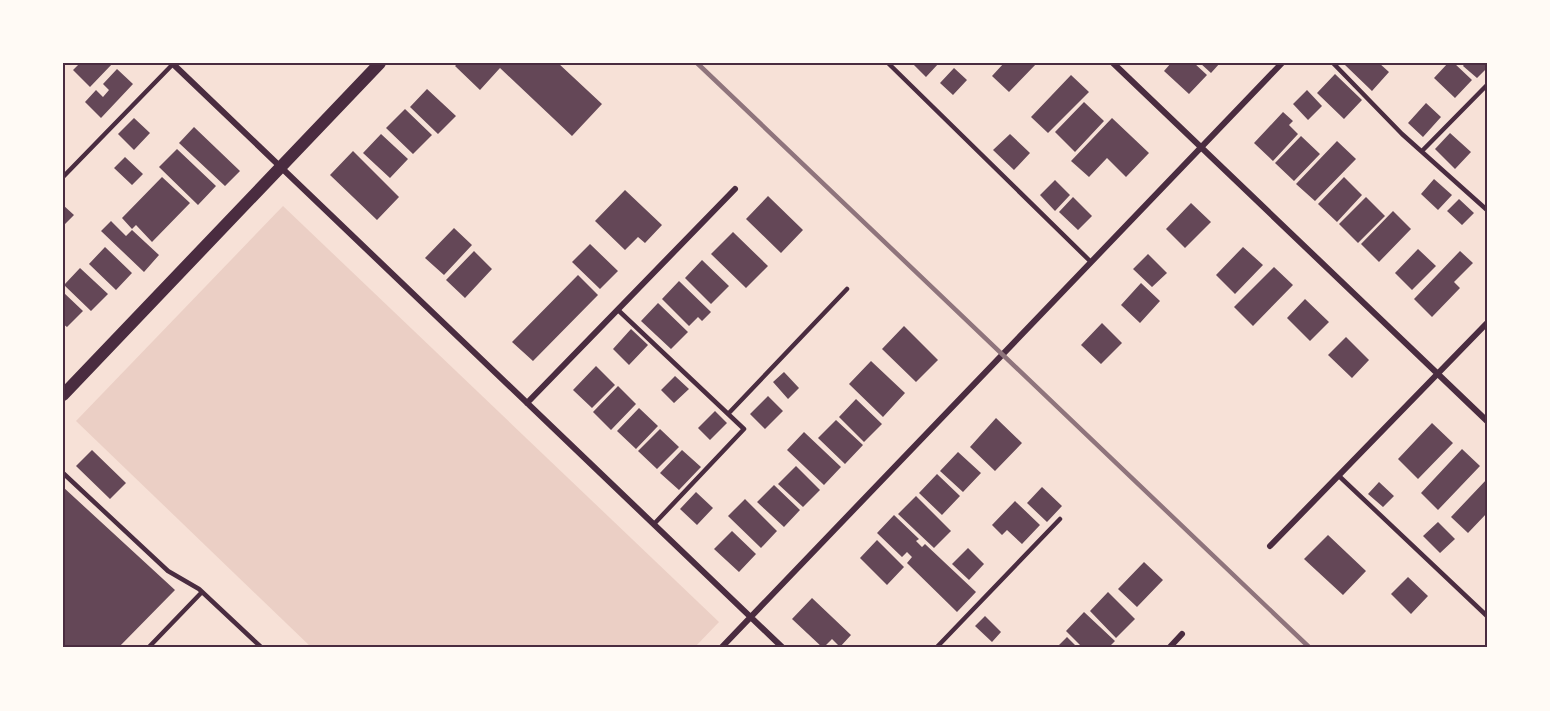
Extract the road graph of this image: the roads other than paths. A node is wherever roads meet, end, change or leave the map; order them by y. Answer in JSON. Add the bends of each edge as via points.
{"nodes":[{"id":1,"x":172,"y":63,"type":"edge"},
{"id":2,"x":380,"y":63,"type":"edge"},
{"id":3,"x":888,"y":63,"type":"edge"},
{"id":4,"x":1113,"y":63,"type":"edge"},
{"id":5,"x":1282,"y":63,"type":"edge"},
{"id":6,"x":1333,"y":63,"type":"edge"},
{"id":7,"x":1487,"y":85,"type":"edge"},
{"id":8,"x":1201,"y":148,"type":"junction"},
{"id":9,"x":1422,"y":151,"type":"junction"},
{"id":10,"x":281,"y":167,"type":"junction"},
{"id":11,"x":63,"y":177,"type":"edge"},
{"id":12,"x":735,"y":189,"type":"dead end"},
{"id":13,"x":1487,"y":210,"type":"edge"},
{"id":14,"x":1091,"y":262,"type":"junction"},
{"id":15,"x":847,"y":289,"type":"dead end"},
{"id":16,"x":618,"y":310,"type":"junction"},
{"id":17,"x":1487,"y":323,"type":"edge"},
{"id":18,"x":1438,"y":375,"type":"junction"},
{"id":19,"x":63,"y":395,"type":"edge"},
{"id":20,"x":527,"y":403,"type":"junction"},
{"id":21,"x":728,"y":414,"type":"junction"},
{"id":22,"x":1487,"y":421,"type":"edge"},
{"id":23,"x":63,"y":473,"type":"edge"},
{"id":24,"x":1339,"y":477,"type":"junction"},
{"id":25,"x":1060,"y":519,"type":"dead end"},
{"id":26,"x":654,"y":524,"type":"junction"},
{"id":27,"x":1270,"y":546,"type":"dead end"},
{"id":28,"x":202,"y":592,"type":"junction"},
{"id":29,"x":1487,"y":616,"type":"edge"},
{"id":30,"x":751,"y":617,"type":"junction"},
{"id":31,"x":1182,"y":634,"type":"dead end"},
{"id":32,"x":148,"y":648,"type":"edge"},
{"id":33,"x":262,"y":648,"type":"edge"},
{"id":34,"x":721,"y":648,"type":"edge"},
{"id":35,"x":783,"y":648,"type":"edge"},
{"id":36,"x":936,"y":648,"type":"edge"},
{"id":37,"x":1169,"y":648,"type":"edge"}],
"edges":[{"from":1,"to":10,"type":"street"},
{"from":1,"to":11,"type":"lane"},
{"from":2,"to":10,"type":"main road"},
{"from":3,"to":14,"type":"lane"},
{"from":4,"to":8,"type":"street"},
{"from":5,"to":8,"type":"street"},
{"from":6,"to":9,"type":"lane"},
{"from":7,"to":9,"type":"lane"},
{"from":8,"to":14,"type":"street"},
{"from":8,"to":18,"type":"street"},
{"from":9,"to":13,"type":"lane"},
{"from":10,"to":19,"type":"main road"},
{"from":10,"to":20,"type":"street"},
{"from":12,"to":16,"type":"street"},
{"from":14,"to":30,"type":"street"},
{"from":15,"to":21,"type":"lane"},
{"from":16,"to":20,"type":"street"},
{"from":16,"to":21,"type":"lane"},
{"from":17,"to":18,"type":"street"},
{"from":18,"to":22,"type":"street"},
{"from":18,"to":24,"type":"street"},
{"from":20,"to":26,"type":"street"},
{"from":21,"to":26,"type":"lane","via":[[744,429]]},
{"from":23,"to":28,"type":"lane","via":[[168,571]]},
{"from":24,"to":27,"type":"street"},
{"from":24,"to":29,"type":"lane"},
{"from":25,"to":36,"type":"lane"},
{"from":26,"to":30,"type":"street"},
{"from":28,"to":32,"type":"lane"},
{"from":28,"to":33,"type":"lane"},
{"from":30,"to":34,"type":"street"},
{"from":30,"to":35,"type":"street"},
{"from":31,"to":37,"type":"street"}]}
